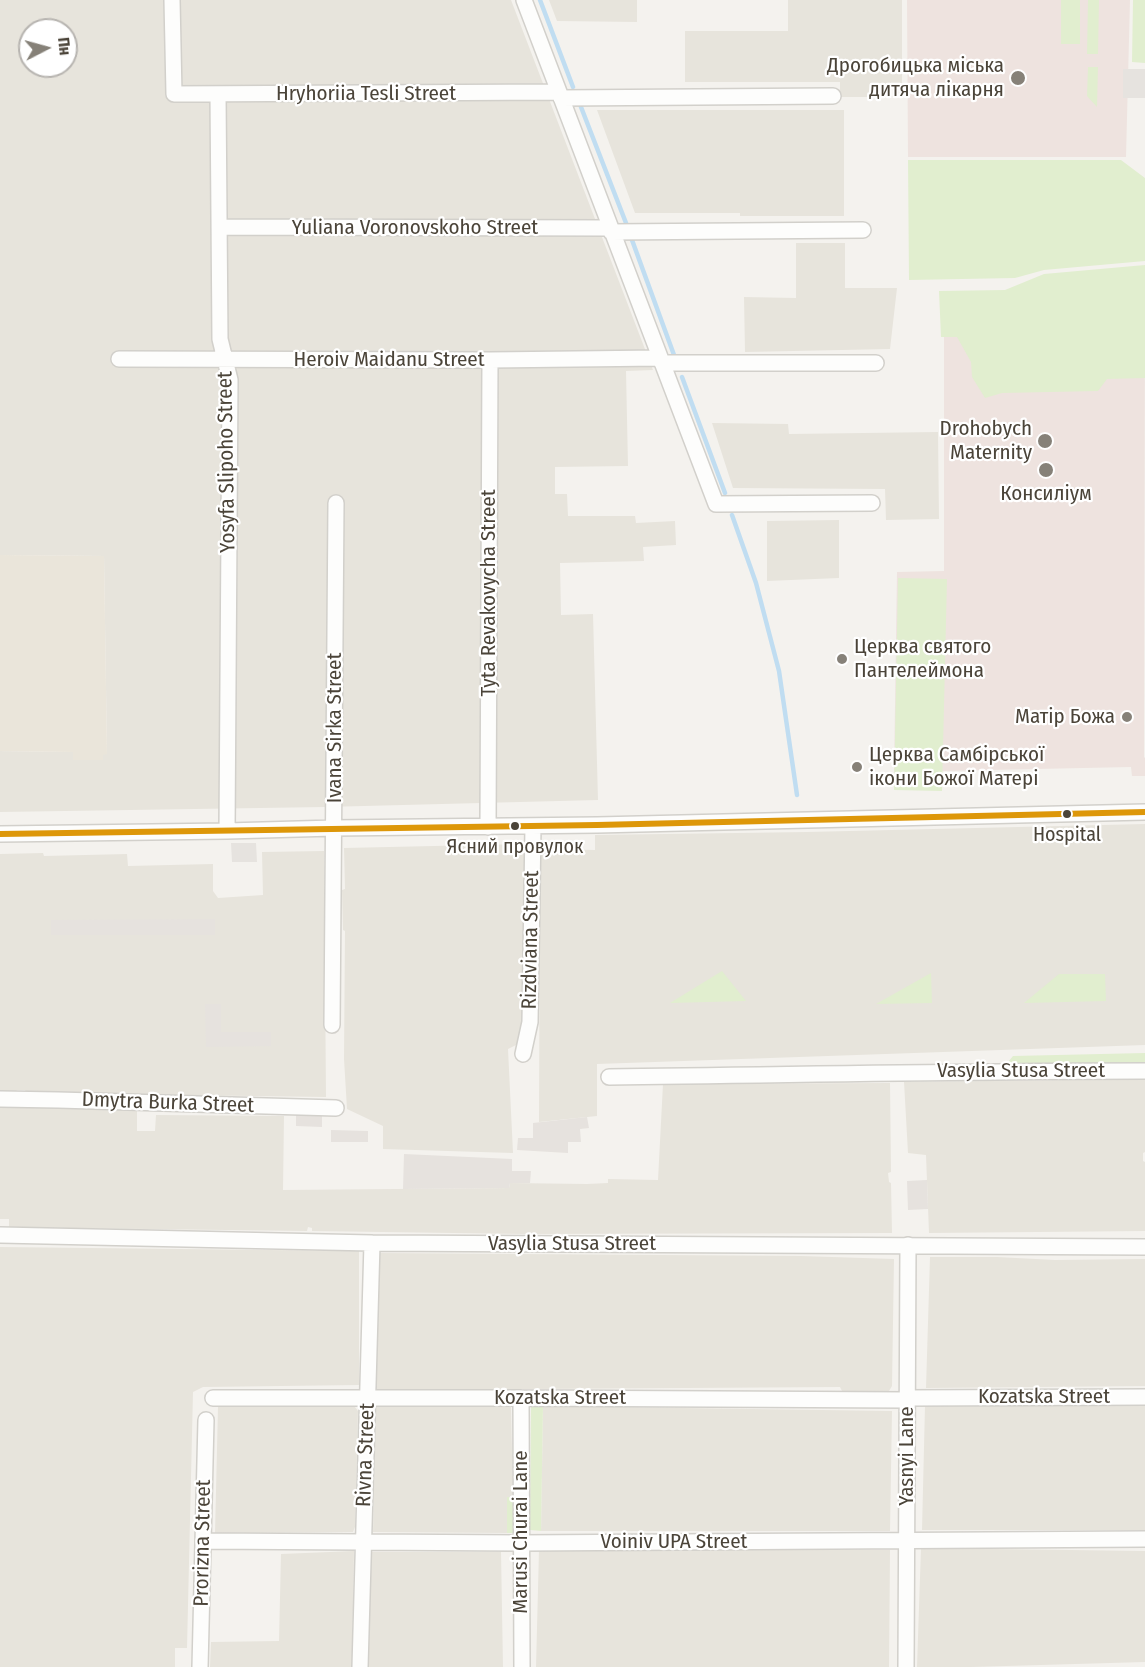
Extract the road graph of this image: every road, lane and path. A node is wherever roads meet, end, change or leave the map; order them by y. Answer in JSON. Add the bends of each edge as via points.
{"nodes":[{"id":1,"x":172,"y":0,"type":"edge"},
{"id":2,"x":524,"y":0,"type":"edge"},
{"id":3,"x":218,"y":94,"type":"junction"},
{"id":4,"x":559,"y":95,"type":"junction"},
{"id":5,"x":833,"y":96,"type":"dead end"},
{"id":6,"x":219,"y":228,"type":"junction"},
{"id":7,"x":611,"y":230,"type":"junction"},
{"id":8,"x":863,"y":230,"type":"dead end"},
{"id":9,"x":119,"y":359,"type":"dead end"},
{"id":10,"x":225,"y":360,"type":"junction"},
{"id":11,"x":490,"y":360,"type":"junction"},
{"id":12,"x":661,"y":360,"type":"junction"},
{"id":13,"x":876,"y":363,"type":"dead end"},
{"id":14,"x":872,"y":502,"type":"dead end"},
{"id":15,"x":336,"y":503,"type":"dead end"},
{"id":16,"x":1145,"y":812,"type":"edge"},
{"id":17,"x":533,"y":826,"type":"junction"},
{"id":18,"x":488,"y":827,"type":"junction"},
{"id":19,"x":334,"y":828,"type":"junction"},
{"id":20,"x":227,"y":831,"type":"junction"},
{"id":21,"x":0,"y":834,"type":"edge"},
{"id":22,"x":332,"y":1025,"type":"dead end"},
{"id":23,"x":523,"y":1054,"type":"dead end"},
{"id":24,"x":1145,"y":1071,"type":"edge"},
{"id":25,"x":609,"y":1077,"type":"dead end"},
{"id":26,"x":0,"y":1099,"type":"edge"},
{"id":27,"x":336,"y":1108,"type":"dead end"},
{"id":28,"x":0,"y":1235,"type":"edge"},
{"id":29,"x":372,"y":1243,"type":"junction"},
{"id":30,"x":908,"y":1245,"type":"junction"},
{"id":31,"x":1145,"y":1246,"type":"edge"},
{"id":32,"x":1145,"y":1397,"type":"edge"},
{"id":33,"x":213,"y":1398,"type":"dead end"},
{"id":34,"x":368,"y":1398,"type":"junction"},
{"id":35,"x":521,"y":1398,"type":"junction"},
{"id":36,"x":907,"y":1399,"type":"junction"},
{"id":37,"x":206,"y":1420,"type":"dead end"},
{"id":38,"x":1145,"y":1539,"type":"edge"},
{"id":39,"x":203,"y":1541,"type":"junction"},
{"id":40,"x":907,"y":1541,"type":"junction"},
{"id":41,"x":362,"y":1542,"type":"junction"},
{"id":42,"x":521,"y":1543,"type":"junction"},
{"id":43,"x":200,"y":1667,"type":"edge"},
{"id":44,"x":360,"y":1667,"type":"edge"},
{"id":45,"x":522,"y":1667,"type":"edge"},
{"id":46,"x":906,"y":1667,"type":"edge"}],
"edges":[{"from":1,"to":3,"type":"street","name":"Hryhoriia Tesli Street","via":[[174,94]]},
{"from":2,"to":4,"type":"street"},
{"from":3,"to":4,"type":"street","name":"Hryhoriia Tesli Street"},
{"from":3,"to":6,"type":"street","name":"Yosyfa Slipoho Street"},
{"from":4,"to":5,"type":"street","name":"Hryhoriia Tesli Street"},
{"from":4,"to":7,"type":"street"},
{"from":6,"to":7,"type":"street","name":"Yuliana Voronovskoho Street"},
{"from":6,"to":10,"type":"street","name":"Yosyfa Slipoho Street","via":[[220,339]]},
{"from":7,"to":8,"type":"street","name":"Yuliana Voronovskoho Street"},
{"from":7,"to":12,"type":"street"},
{"from":9,"to":10,"type":"street","name":"Heroiv Maidanu Street"},
{"from":10,"to":11,"type":"street","name":"Heroiv Maidanu Street"},
{"from":10,"to":20,"type":"street","name":"Yosyfa Slipoho Street","via":[[230,380]]},
{"from":11,"to":12,"type":"street","name":"Heroiv Maidanu Street"},
{"from":11,"to":18,"type":"street","name":"Tyta Revakovycha Street"},
{"from":12,"to":13,"type":"street","name":"Heroiv Maidanu Street"},
{"from":12,"to":14,"type":"street","via":[[716,504]]},
{"from":15,"to":19,"type":"street","name":"Ivana Sirka Street"},
{"from":16,"to":17,"type":"street"},
{"from":17,"to":18,"type":"street"},
{"from":17,"to":23,"type":"street","name":"Rizdviana Street","via":[[530,1022]]},
{"from":18,"to":19,"type":"street"},
{"from":19,"to":20,"type":"street"},
{"from":19,"to":22,"type":"street","name":"Ivana Sirka Street"},
{"from":20,"to":21,"type":"street"},
{"from":24,"to":25,"type":"street","name":"Vasylia Stusa Street"},
{"from":26,"to":27,"type":"street","name":"Dmytra Burka Street"},
{"from":28,"to":29,"type":"street","name":"Vasylia Stusa Street"},
{"from":29,"to":30,"type":"street","name":"Vasylia Stusa Street"},
{"from":29,"to":34,"type":"street","name":"Rivna Street"},
{"from":30,"to":31,"type":"street","name":"Vasylia Stusa Street"},
{"from":30,"to":36,"type":"street","name":"Yasnyi Lane"},
{"from":32,"to":36,"type":"street","name":"Kozatska Street"},
{"from":33,"to":34,"type":"street","name":"Kozatska Street"},
{"from":34,"to":35,"type":"street","name":"Kozatska Street"},
{"from":34,"to":41,"type":"street","name":"Rivna Street"},
{"from":35,"to":36,"type":"street","name":"Kozatska Street"},
{"from":35,"to":42,"type":"street","name":"Marusi Churai Lane"},
{"from":36,"to":40,"type":"street","name":"Yasnyi Lane"},
{"from":37,"to":39,"type":"street","name":"Prorizna Street"},
{"from":38,"to":40,"type":"street","name":"Voiniv UPA Street"},
{"from":39,"to":41,"type":"street","name":"Voiniv UPA Street"},
{"from":39,"to":43,"type":"street","name":"Prorizna Street"},
{"from":40,"to":42,"type":"street","name":"Voiniv UPA Street"},
{"from":40,"to":46,"type":"street","name":"Yasnyi Lane"},
{"from":41,"to":42,"type":"street","name":"Voiniv UPA Street"},
{"from":41,"to":44,"type":"street","name":"Rivna Street"},
{"from":42,"to":45,"type":"street","name":"Marusi Churai Lane"}]}
